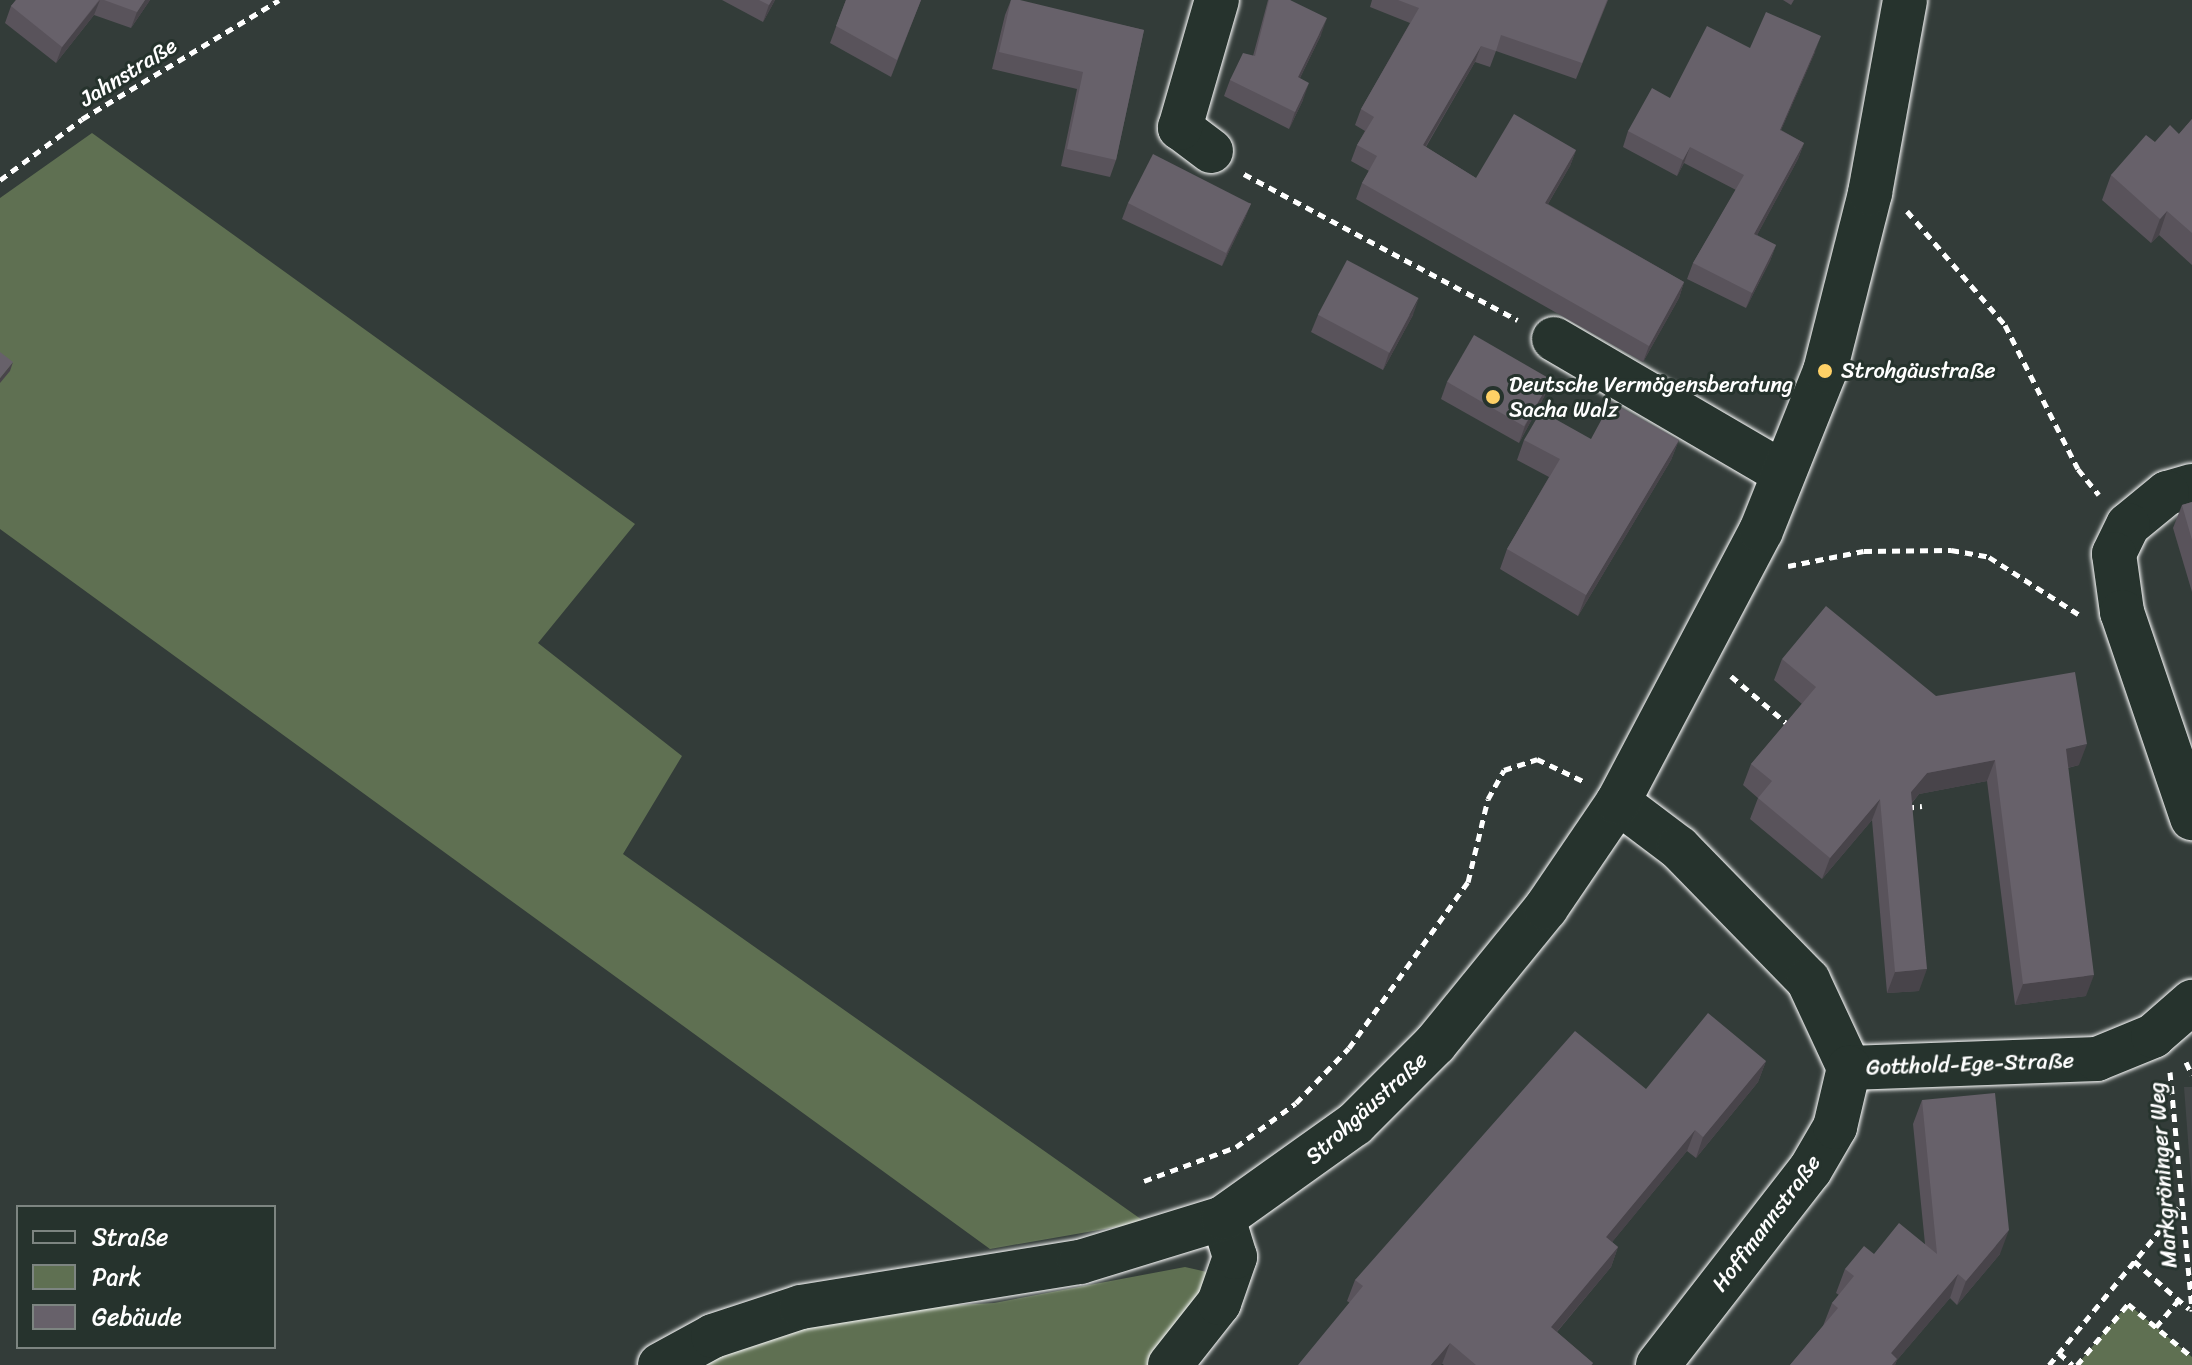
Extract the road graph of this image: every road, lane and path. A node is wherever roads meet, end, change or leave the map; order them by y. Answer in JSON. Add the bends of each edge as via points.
{"nodes":[{"id":1,"x":279,"y":0,"type":"edge"},
{"id":2,"x":1217,"y":0,"type":"edge"},
{"id":3,"x":1905,"y":0,"type":"edge"},
{"id":4,"x":1211,"y":151,"type":"joint"},
{"id":5,"x":0,"y":180,"type":"edge"},
{"id":6,"x":1870,"y":193,"type":"junction"},
{"id":7,"x":1554,"y":339,"type":"joint"},
{"id":8,"x":1783,"y":473,"type":"junction"},
{"id":9,"x":2192,"y":486,"type":"edge"},
{"id":10,"x":2128,"y":525,"type":"junction"},
{"id":11,"x":1740,"y":570,"type":"junction"},
{"id":12,"x":2085,"y":620,"type":"dead end"},
{"id":13,"x":1699,"y":649,"type":"junction"},
{"id":14,"x":1795,"y":730,"type":"edge"},
{"id":15,"x":1618,"y":802,"type":"junction"},
{"id":16,"x":1922,"y":806,"type":"edge"},
{"id":17,"x":1890,"y":810,"type":"edge"},
{"id":18,"x":2192,"y":818,"type":"edge"},
{"id":19,"x":2192,"y":1002,"type":"edge"},
{"id":20,"x":2188,"y":1050,"type":"dead end"},
{"id":21,"x":2184,"y":1057,"type":"junction"},
{"id":22,"x":1849,"y":1068,"type":"junction"},
{"id":23,"x":2192,"y":1075,"type":"edge"},
{"id":24,"x":1144,"y":1181,"type":"dead end"},
{"id":25,"x":2181,"y":1205,"type":"junction"},
{"id":26,"x":1223,"y":1218,"type":"junction"},
{"id":27,"x":2134,"y":1261,"type":"junction"},
{"id":28,"x":2179,"y":1300,"type":"junction"},
{"id":29,"x":2191,"y":1310,"type":"edge"},
{"id":30,"x":2156,"y":1327,"type":"junction"},
{"id":31,"x":2059,"y":1353,"type":"junction"},
{"id":32,"x":2192,"y":1357,"type":"edge"},
{"id":33,"x":660,"y":1365,"type":"edge"},
{"id":34,"x":1170,"y":1365,"type":"edge"},
{"id":35,"x":1658,"y":1365,"type":"edge"},
{"id":36,"x":2049,"y":1365,"type":"edge"},
{"id":37,"x":2075,"y":1365,"type":"edge"}],
"edges":[{"from":1,"to":5,"type":"path","name":"Jahnstraße","via":[[82,119]]},
{"from":2,"to":4,"type":"street","via":[[1180,128]]},
{"from":3,"to":6,"type":"street","name":"Strohgäustraße"},
{"from":4,"to":7,"type":"path"},
{"from":6,"to":8,"type":"street","name":"Strohgäustraße","via":[[1825,371]]},
{"from":6,"to":10,"type":"path","via":[[1906,210],[1978,289],[2005,325],[2078,469]]},
{"from":7,"to":8,"type":"street"},
{"from":8,"to":11,"type":"street","name":"Strohgäustraße"},
{"from":9,"to":10,"type":"street","via":[[2167,493]]},
{"from":10,"to":18,"type":"street","via":[[2114,554],[2122,612]]},
{"from":11,"to":12,"type":"path","via":[[1864,551],[1951,550],[1989,557],[2057,595]]},
{"from":11,"to":13,"type":"street","name":"Strohgäustraße"},
{"from":13,"to":14,"type":"path"},
{"from":13,"to":15,"type":"street","name":"Strohgäustraße"},
{"from":15,"to":22,"type":"street","name":"Gotthold-Ege-Straße","via":[[1679,848],[1808,980]]},
{"from":15,"to":24,"type":"path","via":[[1557,766],[1514,762],[1488,799],[1468,882],[1349,1048],[1296,1103],[1236,1147]]},
{"from":15,"to":26,"type":"street","name":"Strohgäustraße","via":[[1546,908],[1435,1044],[1355,1124]]},
{"from":16,"to":17,"type":"path"},
{"from":19,"to":22,"type":"street","name":"Gotthold-Ege-Straße","via":[[2153,1036],[2097,1059]]},
{"from":20,"to":21,"type":"path","name":"Markgröninger Weg"},
{"from":21,"to":23,"type":"path"},
{"from":21,"to":25,"type":"path","name":"Markgröninger Weg","via":[[2170,1071]]},
{"from":22,"to":35,"type":"street","name":"Hoffmannstraße","via":[[1835,1127],[1810,1170]]},
{"from":25,"to":27,"type":"path"},
{"from":25,"to":29,"type":"path","name":"Markgröninger Weg"},
{"from":26,"to":33,"type":"street","name":"Strohgäustraße","via":[[1080,1262],[801,1307],[713,1336]]},
{"from":26,"to":34,"type":"street","via":[[1235,1257],[1219,1303]]},
{"from":27,"to":28,"type":"path"},
{"from":27,"to":31,"type":"path"},
{"from":28,"to":29,"type":"path"},
{"from":28,"to":30,"type":"path"},
{"from":30,"to":32,"type":"path"},
{"from":30,"to":37,"type":"path","via":[[2128,1304]]},
{"from":31,"to":36,"type":"path"},
{"from":31,"to":37,"type":"path"}]}
